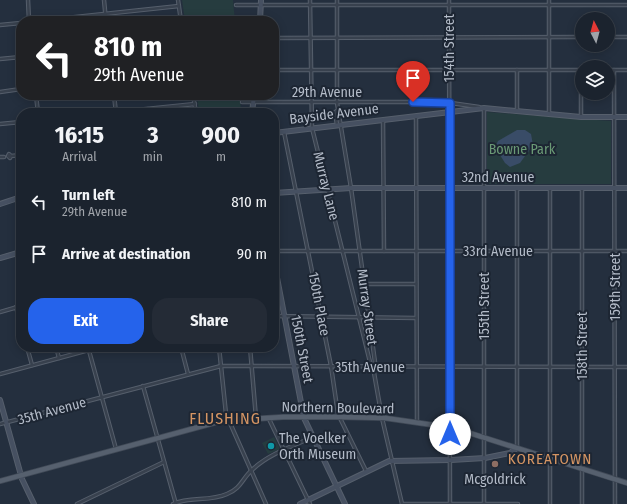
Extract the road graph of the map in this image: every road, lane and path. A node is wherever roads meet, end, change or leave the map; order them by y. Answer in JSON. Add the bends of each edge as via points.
{"nodes":[{"id":1,"x":28,"y":0,"type":"edge"},
{"id":2,"x":104,"y":0,"type":"edge"},
{"id":3,"x":178,"y":0,"type":"edge"},
{"id":4,"x":310,"y":0,"type":"edge"},
{"id":5,"x":337,"y":0,"type":"edge"},
{"id":6,"x":449,"y":0,"type":"edge"},
{"id":7,"x":549,"y":0,"type":"edge"},
{"id":8,"x":261,"y":2,"type":"edge"},
{"id":9,"x":236,"y":5,"type":"dead end"},
{"id":10,"x":310,"y":5,"type":"junction"},
{"id":11,"x":337,"y":5,"type":"junction"},
{"id":12,"x":449,"y":5,"type":"junction"},
{"id":13,"x":549,"y":5,"type":"junction"},
{"id":14,"x":627,"y":5,"type":"edge"},
{"id":15,"x":179,"y":6,"type":"junction"},
{"id":16,"x":105,"y":14,"type":"junction"},
{"id":17,"x":29,"y":16,"type":"edge"},
{"id":18,"x":86,"y":16,"type":"edge"},
{"id":19,"x":180,"y":16,"type":"edge"},
{"id":20,"x":260,"y":16,"type":"edge"},
{"id":21,"x":16,"y":23,"type":"edge"},
{"id":22,"x":0,"y":25,"type":"edge"},
{"id":23,"x":337,"y":37,"type":"junction"},
{"id":24,"x":449,"y":37,"type":"junction"},
{"id":25,"x":549,"y":37,"type":"junction"},
{"id":26,"x":575,"y":37,"type":"edge"},
{"id":27,"x":615,"y":37,"type":"edge"},
{"id":28,"x":627,"y":37,"type":"edge"},
{"id":29,"x":279,"y":38,"type":"edge"},
{"id":30,"x":310,"y":38,"type":"junction"},
{"id":31,"x":16,"y":57,"type":"edge"},
{"id":32,"x":0,"y":59,"type":"edge"},
{"id":33,"x":279,"y":70,"type":"edge"},
{"id":34,"x":311,"y":70,"type":"junction"},
{"id":35,"x":337,"y":70,"type":"junction"},
{"id":36,"x":450,"y":70,"type":"junction"},
{"id":37,"x":517,"y":70,"type":"junction"},
{"id":38,"x":549,"y":70,"type":"junction"},
{"id":39,"x":575,"y":70,"type":"edge"},
{"id":40,"x":615,"y":70,"type":"edge"},
{"id":41,"x":627,"y":70,"type":"edge"},
{"id":42,"x":16,"y":90,"type":"edge"},
{"id":43,"x":0,"y":92,"type":"edge"},
{"id":44,"x":194,"y":100,"type":"edge"},
{"id":45,"x":581,"y":100,"type":"edge"},
{"id":46,"x":614,"y":100,"type":"edge"},
{"id":47,"x":242,"y":102,"type":"dead end"},
{"id":48,"x":312,"y":102,"type":"junction"},
{"id":49,"x":254,"y":103,"type":"junction"},
{"id":50,"x":337,"y":103,"type":"junction"},
{"id":51,"x":450,"y":103,"type":"junction"},
{"id":52,"x":195,"y":104,"type":"junction"},
{"id":53,"x":157,"y":108,"type":"edge"},
{"id":54,"x":195,"y":108,"type":"edge"},
{"id":55,"x":253,"y":108,"type":"edge"},
{"id":56,"x":484,"y":108,"type":"junction"},
{"id":57,"x":517,"y":111,"type":"junction"},
{"id":58,"x":450,"y":112,"type":"junction"},
{"id":59,"x":549,"y":114,"type":"junction"},
{"id":60,"x":416,"y":115,"type":"junction"},
{"id":61,"x":581,"y":117,"type":"junction"},
{"id":62,"x":614,"y":117,"type":"junction"},
{"id":63,"x":627,"y":117,"type":"edge"},
{"id":64,"x":383,"y":119,"type":"junction"},
{"id":65,"x":16,"y":122,"type":"edge"},
{"id":66,"x":0,"y":124,"type":"edge"},
{"id":67,"x":339,"y":124,"type":"junction"},
{"id":68,"x":312,"y":128,"type":"junction"},
{"id":69,"x":279,"y":132,"type":"edge"},
{"id":70,"x":284,"y":132,"type":"junction"},
{"id":71,"x":11,"y":156,"type":"dead end"},
{"id":72,"x":16,"y":156,"type":"edge"},
{"id":73,"x":351,"y":188,"type":"junction"},
{"id":74,"x":384,"y":188,"type":"junction"},
{"id":75,"x":416,"y":188,"type":"junction"},
{"id":76,"x":450,"y":188,"type":"junction"},
{"id":77,"x":484,"y":188,"type":"junction"},
{"id":78,"x":517,"y":188,"type":"junction"},
{"id":79,"x":550,"y":188,"type":"junction"},
{"id":80,"x":582,"y":188,"type":"junction"},
{"id":81,"x":614,"y":188,"type":"junction"},
{"id":82,"x":627,"y":188,"type":"edge"},
{"id":83,"x":326,"y":189,"type":"junction"},
{"id":84,"x":296,"y":191,"type":"junction"},
{"id":85,"x":279,"y":193,"type":"edge"},
{"id":86,"x":16,"y":199,"type":"edge"},
{"id":87,"x":0,"y":204,"type":"edge"},
{"id":88,"x":279,"y":251,"type":"edge"},
{"id":89,"x":308,"y":251,"type":"junction"},
{"id":90,"x":343,"y":251,"type":"junction"},
{"id":91,"x":360,"y":251,"type":"junction"},
{"id":92,"x":384,"y":251,"type":"junction"},
{"id":93,"x":416,"y":251,"type":"junction"},
{"id":94,"x":450,"y":251,"type":"junction"},
{"id":95,"x":484,"y":251,"type":"junction"},
{"id":96,"x":517,"y":251,"type":"junction"},
{"id":97,"x":550,"y":251,"type":"junction"},
{"id":98,"x":582,"y":251,"type":"junction"},
{"id":99,"x":614,"y":251,"type":"junction"},
{"id":100,"x":627,"y":251,"type":"edge"},
{"id":101,"x":16,"y":253,"type":"edge"},
{"id":102,"x":0,"y":258,"type":"edge"},
{"id":103,"x":364,"y":284,"type":"junction"},
{"id":104,"x":416,"y":284,"type":"junction"},
{"id":105,"x":279,"y":289,"type":"edge"},
{"id":106,"x":16,"y":307,"type":"edge"},
{"id":107,"x":0,"y":312,"type":"edge"},
{"id":108,"x":279,"y":316,"type":"edge"},
{"id":109,"x":284,"y":316,"type":"junction"},
{"id":110,"x":322,"y":317,"type":"junction"},
{"id":111,"x":359,"y":318,"type":"junction"},
{"id":112,"x":369,"y":318,"type":"junction"},
{"id":113,"x":416,"y":318,"type":"junction"},
{"id":114,"x":28,"y":352,"type":"edge"},
{"id":115,"x":57,"y":352,"type":"edge"},
{"id":116,"x":77,"y":352,"type":"edge"},
{"id":117,"x":90,"y":352,"type":"edge"},
{"id":118,"x":182,"y":352,"type":"edge"},
{"id":119,"x":220,"y":352,"type":"edge"},
{"id":120,"x":251,"y":352,"type":"edge"},
{"id":121,"x":59,"y":358,"type":"junction"},
{"id":122,"x":32,"y":365,"type":"junction"},
{"id":123,"x":221,"y":366,"type":"junction"},
{"id":124,"x":252,"y":366,"type":"junction"},
{"id":125,"x":294,"y":366,"type":"junction"},
{"id":126,"x":331,"y":366,"type":"junction"},
{"id":127,"x":373,"y":367,"type":"junction"},
{"id":128,"x":416,"y":367,"type":"junction"},
{"id":129,"x":450,"y":367,"type":"junction"},
{"id":130,"x":484,"y":367,"type":"junction"},
{"id":131,"x":517,"y":367,"type":"junction"},
{"id":132,"x":550,"y":367,"type":"junction"},
{"id":133,"x":582,"y":367,"type":"junction"},
{"id":134,"x":615,"y":367,"type":"junction"},
{"id":135,"x":627,"y":367,"type":"edge"},
{"id":136,"x":0,"y":374,"type":"edge"},
{"id":137,"x":188,"y":374,"type":"junction"},
{"id":138,"x":143,"y":386,"type":"junction"},
{"id":139,"x":102,"y":397,"type":"junction"},
{"id":140,"x":0,"y":400,"type":"edge"},
{"id":141,"x":304,"y":417,"type":"junction"},
{"id":142,"x":269,"y":418,"type":"junction"},
{"id":143,"x":340,"y":418,"type":"junction"},
{"id":144,"x":382,"y":418,"type":"junction"},
{"id":145,"x":256,"y":419,"type":"junction"},
{"id":146,"x":229,"y":421,"type":"junction"},
{"id":147,"x":6,"y":423,"type":"junction"},
{"id":148,"x":417,"y":423,"type":"junction"},
{"id":149,"x":0,"y":424,"type":"edge"},
{"id":150,"x":450,"y":428,"type":"junction"},
{"id":151,"x":313,"y":437,"type":"junction"},
{"id":152,"x":158,"y":438,"type":"junction"},
{"id":153,"x":484,"y":438,"type":"junction"},
{"id":154,"x":517,"y":448,"type":"junction"},
{"id":155,"x":116,"y":450,"type":"junction"},
{"id":156,"x":284,"y":450,"type":"junction"},
{"id":157,"x":485,"y":458,"type":"junction"},
{"id":158,"x":550,"y":459,"type":"junction"},
{"id":159,"x":451,"y":460,"type":"junction"},
{"id":160,"x":392,"y":461,"type":"junction"},
{"id":161,"x":164,"y":462,"type":"junction"},
{"id":162,"x":252,"y":469,"type":"junction"},
{"id":163,"x":582,"y":469,"type":"junction"},
{"id":164,"x":367,"y":472,"type":"junction"},
{"id":165,"x":21,"y":475,"type":"junction"},
{"id":166,"x":0,"y":480,"type":"edge"},
{"id":167,"x":615,"y":480,"type":"junction"},
{"id":168,"x":627,"y":484,"type":"edge"},
{"id":169,"x":337,"y":486,"type":"junction"},
{"id":170,"x":309,"y":502,"type":"edge"},
{"id":171,"x":34,"y":504,"type":"edge"},
{"id":172,"x":77,"y":504,"type":"edge"},
{"id":173,"x":175,"y":504,"type":"edge"},
{"id":174,"x":266,"y":504,"type":"edge"},
{"id":175,"x":300,"y":504,"type":"edge"},
{"id":176,"x":345,"y":504,"type":"edge"},
{"id":177,"x":402,"y":504,"type":"edge"},
{"id":178,"x":450,"y":504,"type":"edge"},
{"id":179,"x":484,"y":504,"type":"edge"},
{"id":180,"x":518,"y":504,"type":"edge"},
{"id":181,"x":550,"y":504,"type":"edge"},
{"id":182,"x":582,"y":504,"type":"edge"},
{"id":183,"x":615,"y":504,"type":"edge"}],
"edges":[{"from":1,"to":17,"type":"street"},
{"from":2,"to":16,"type":"street"},
{"from":3,"to":15,"type":"street"},
{"from":4,"to":10,"type":"street","name":"Murray Lane"},
{"from":5,"to":11,"type":"street","name":"Murray Street"},
{"from":6,"to":12,"type":"street","name":"154th Street"},
{"from":7,"to":13,"type":"street"},
{"from":8,"to":9,"type":"street"},
{"from":8,"to":10,"type":"street"},
{"from":8,"to":20,"type":"street"},
{"from":10,"to":11,"type":"street"},
{"from":10,"to":30,"type":"street","name":"Murray Lane"},
{"from":11,"to":12,"type":"street"},
{"from":11,"to":23,"type":"street","name":"Murray Street"},
{"from":12,"to":13,"type":"street"},
{"from":12,"to":24,"type":"street","name":"154th Street"},
{"from":13,"to":14,"type":"street"},
{"from":13,"to":25,"type":"street"},
{"from":15,"to":16,"type":"street"},
{"from":15,"to":19,"type":"street"},
{"from":16,"to":18,"type":"street"},
{"from":21,"to":22,"type":"street"},
{"from":23,"to":24,"type":"street"},
{"from":23,"to":30,"type":"street"},
{"from":23,"to":35,"type":"street","name":"Murray Street"},
{"from":24,"to":25,"type":"street"},
{"from":24,"to":36,"type":"street","name":"154th Street"},
{"from":25,"to":26,"type":"street"},
{"from":25,"to":38,"type":"street"},
{"from":27,"to":28,"type":"street"},
{"from":29,"to":30,"type":"street"},
{"from":30,"to":34,"type":"street","name":"Murray Lane"},
{"from":31,"to":32,"type":"street"},
{"from":33,"to":34,"type":"street"},
{"from":34,"to":35,"type":"street"},
{"from":34,"to":48,"type":"street","name":"Murray Lane"},
{"from":35,"to":36,"type":"street"},
{"from":35,"to":50,"type":"street","name":"Murray Street"},
{"from":36,"to":37,"type":"street"},
{"from":36,"to":51,"type":"street","name":"154th Street"},
{"from":37,"to":38,"type":"street"},
{"from":37,"to":57,"type":"street"},
{"from":38,"to":39,"type":"street"},
{"from":38,"to":59,"type":"street"},
{"from":40,"to":41,"type":"street"},
{"from":42,"to":43,"type":"street"},
{"from":44,"to":52,"type":"street"},
{"from":45,"to":61,"type":"street"},
{"from":46,"to":62,"type":"street","name":"159th Street"},
{"from":47,"to":49,"type":"street","name":"29th Avenue"},
{"from":48,"to":49,"type":"street","name":"29th Avenue"},
{"from":48,"to":50,"type":"street","name":"29th Avenue"},
{"from":48,"to":68,"type":"street","name":"Murray Lane"},
{"from":49,"to":55,"type":"street"},
{"from":50,"to":51,"type":"street","name":"29th Avenue"},
{"from":50,"to":67,"type":"street","name":"Murray Street"},
{"from":51,"to":56,"type":"street","name":"29th Avenue"},
{"from":51,"to":58,"type":"street","name":"154th Street"},
{"from":52,"to":53,"type":"street"},
{"from":52,"to":54,"type":"street"},
{"from":56,"to":57,"type":"street","name":"Bayside Avenue"},
{"from":56,"to":58,"type":"street","name":"Bayside Avenue"},
{"from":56,"to":77,"type":"street","name":"155th Street"},
{"from":57,"to":59,"type":"street"},
{"from":58,"to":60,"type":"street","name":"Bayside Avenue"},
{"from":58,"to":76,"type":"street","name":"154th Street"},
{"from":59,"to":61,"type":"street"},
{"from":60,"to":64,"type":"street","name":"Bayside Avenue"},
{"from":60,"to":75,"type":"street"},
{"from":61,"to":62,"type":"street"},
{"from":62,"to":63,"type":"street"},
{"from":62,"to":81,"type":"street","name":"159th Street"},
{"from":64,"to":67,"type":"street","name":"Bayside Avenue"},
{"from":64,"to":74,"type":"street"},
{"from":65,"to":66,"type":"street"},
{"from":67,"to":68,"type":"street","name":"Bayside Avenue"},
{"from":67,"to":73,"type":"street","name":"Murray Street"},
{"from":68,"to":70,"type":"street","name":"Bayside Avenue"},
{"from":68,"to":83,"type":"street","name":"Murray Lane"},
{"from":69,"to":70,"type":"street","name":"Bayside Avenue"},
{"from":70,"to":84,"type":"street","name":"150th Place"},
{"from":71,"to":72,"type":"street"},
{"from":73,"to":74,"type":"street","name":"32nd Avenue"},
{"from":73,"to":83,"type":"street","name":"32nd Avenue"},
{"from":73,"to":91,"type":"street","name":"Murray Street"},
{"from":74,"to":75,"type":"street","name":"32nd Avenue"},
{"from":74,"to":92,"type":"street"},
{"from":75,"to":76,"type":"street","name":"32nd Avenue"},
{"from":75,"to":93,"type":"street"},
{"from":76,"to":77,"type":"street","name":"32nd Avenue"},
{"from":76,"to":94,"type":"street","name":"154th Street"},
{"from":77,"to":78,"type":"street","name":"32nd Avenue"},
{"from":77,"to":95,"type":"street","name":"155th Street"},
{"from":78,"to":79,"type":"street","name":"32nd Avenue"},
{"from":78,"to":96,"type":"street"},
{"from":79,"to":80,"type":"street","name":"32nd Avenue"},
{"from":79,"to":97,"type":"street"},
{"from":80,"to":81,"type":"street","name":"32nd Avenue"},
{"from":80,"to":98,"type":"street","name":"158th Street"},
{"from":81,"to":82,"type":"street","name":"32nd Avenue"},
{"from":81,"to":99,"type":"street","name":"159th Street"},
{"from":83,"to":84,"type":"street","name":"32nd Avenue"},
{"from":83,"to":90,"type":"street","name":"Murray Lane"},
{"from":84,"to":85,"type":"street","name":"32nd Avenue"},
{"from":84,"to":89,"type":"street","name":"150th Place"},
{"from":86,"to":87,"type":"street"},
{"from":88,"to":89,"type":"street","name":"33rd Avenue"},
{"from":89,"to":90,"type":"street","name":"33rd Avenue"},
{"from":89,"to":110,"type":"street","name":"150th Place"},
{"from":90,"to":91,"type":"street","name":"33rd Avenue"},
{"from":90,"to":111,"type":"street","name":"Murray Lane"},
{"from":91,"to":92,"type":"street","name":"33rd Avenue"},
{"from":91,"to":103,"type":"street","name":"Murray Street"},
{"from":92,"to":93,"type":"street","name":"33rd Avenue"},
{"from":93,"to":94,"type":"street","name":"33rd Avenue"},
{"from":93,"to":104,"type":"street"},
{"from":94,"to":95,"type":"street","name":"33rd Avenue"},
{"from":94,"to":129,"type":"street","name":"154th Street"},
{"from":95,"to":96,"type":"street","name":"33rd Avenue"},
{"from":95,"to":130,"type":"street","name":"155th Street"},
{"from":96,"to":97,"type":"street","name":"33rd Avenue"},
{"from":96,"to":131,"type":"street"},
{"from":97,"to":98,"type":"street","name":"33rd Avenue"},
{"from":97,"to":132,"type":"street"},
{"from":98,"to":99,"type":"street","name":"33rd Avenue"},
{"from":98,"to":133,"type":"street","name":"158th Street"},
{"from":99,"to":100,"type":"street","name":"33rd Avenue"},
{"from":99,"to":134,"type":"street","name":"159th Street"},
{"from":101,"to":102,"type":"street"},
{"from":103,"to":104,"type":"street"},
{"from":103,"to":112,"type":"street","name":"Murray Street"},
{"from":104,"to":113,"type":"street"},
{"from":105,"to":109,"type":"street","name":"150th Street"},
{"from":106,"to":107,"type":"street"},
{"from":108,"to":109,"type":"street"},
{"from":109,"to":110,"type":"street"},
{"from":109,"to":125,"type":"street","name":"150th Street"},
{"from":110,"to":111,"type":"street"},
{"from":110,"to":126,"type":"street","name":"150th Place"},
{"from":111,"to":112,"type":"street"},
{"from":111,"to":127,"type":"street","name":"Murray Lane"},
{"from":112,"to":113,"type":"street"},
{"from":112,"to":127,"type":"street","name":"Murray Street","via":[[375,362]]},
{"from":113,"to":128,"type":"street"},
{"from":114,"to":122,"type":"street"},
{"from":115,"to":121,"type":"street"},
{"from":116,"to":121,"type":"street"},
{"from":117,"to":139,"type":"street"},
{"from":118,"to":137,"type":"street"},
{"from":119,"to":123,"type":"street"},
{"from":120,"to":124,"type":"street"},
{"from":121,"to":122,"type":"street"},
{"from":122,"to":136,"type":"street"},
{"from":123,"to":124,"type":"street","name":"35th Avenue"},
{"from":123,"to":137,"type":"street","name":"35th Avenue"},
{"from":123,"to":146,"type":"street"},
{"from":124,"to":125,"type":"street","name":"35th Avenue"},
{"from":124,"to":145,"type":"street"},
{"from":125,"to":126,"type":"street","name":"35th Avenue"},
{"from":125,"to":141,"type":"street","name":"150th Street"},
{"from":126,"to":127,"type":"street","name":"35th Avenue"},
{"from":126,"to":143,"type":"street","name":"150th Place"},
{"from":127,"to":128,"type":"street","name":"35th Avenue"},
{"from":127,"to":144,"type":"street","name":"Murray Street"},
{"from":128,"to":129,"type":"street","name":"35th Avenue"},
{"from":128,"to":148,"type":"street"},
{"from":129,"to":130,"type":"street","name":"35th Avenue"},
{"from":129,"to":150,"type":"street","name":"154th Street"},
{"from":130,"to":131,"type":"street","name":"35th Avenue"},
{"from":130,"to":153,"type":"street","name":"155th Street"},
{"from":131,"to":132,"type":"street","name":"35th Avenue"},
{"from":131,"to":154,"type":"street"},
{"from":132,"to":133,"type":"street","name":"35th Avenue"},
{"from":132,"to":158,"type":"street"},
{"from":133,"to":134,"type":"street","name":"35th Avenue"},
{"from":133,"to":163,"type":"street","name":"158th Street"},
{"from":134,"to":135,"type":"street","name":"35th Avenue"},
{"from":134,"to":167,"type":"street","name":"159th Street"},
{"from":137,"to":138,"type":"street","name":"35th Avenue"},
{"from":138,"to":139,"type":"street","name":"35th Avenue"},
{"from":138,"to":152,"type":"street"},
{"from":139,"to":147,"type":"street","name":"35th Avenue"},
{"from":139,"to":155,"type":"street"},
{"from":140,"to":147,"type":"street"},
{"from":141,"to":142,"type":"main road","name":"Northern Boulevard"},
{"from":141,"to":143,"type":"main road","name":"Northern Boulevard"},
{"from":141,"to":151,"type":"street","name":"150th Street"},
{"from":142,"to":145,"type":"main road","name":"Northern Boulevard"},
{"from":142,"to":156,"type":"street"},
{"from":143,"to":144,"type":"main road","name":"Northern Boulevard"},
{"from":143,"to":164,"type":"street","name":"150th Place"},
{"from":144,"to":148,"type":"main road","name":"Northern Boulevard"},
{"from":144,"to":160,"type":"street","name":"Murray Street"},
{"from":145,"to":146,"type":"main road","name":"Northern Boulevard"},
{"from":146,"to":152,"type":"main road","name":"Northern Boulevard"},
{"from":146,"to":162,"type":"street"},
{"from":147,"to":149,"type":"street","name":"35th Avenue"},
{"from":147,"to":165,"type":"street"},
{"from":148,"to":150,"type":"main road","name":"Northern Boulevard"},
{"from":150,"to":153,"type":"main road","name":"Northern Boulevard"},
{"from":150,"to":159,"type":"street","name":"154th Street"},
{"from":151,"to":156,"type":"street"},
{"from":151,"to":169,"type":"street","name":"150th Street"},
{"from":152,"to":155,"type":"main road","name":"Northern Boulevard"},
{"from":152,"to":161,"type":"street"},
{"from":153,"to":154,"type":"main road","name":"Northern Boulevard"},
{"from":153,"to":157,"type":"street","name":"155th Street"},
{"from":154,"to":157,"type":"street","via":[[510,453]]},
{"from":154,"to":158,"type":"main road","name":"Northern Boulevard"},
{"from":155,"to":165,"type":"main road","name":"Northern Boulevard"},
{"from":156,"to":162,"type":"street"},
{"from":156,"to":170,"type":"street"},
{"from":157,"to":159,"type":"street"},
{"from":157,"to":179,"type":"street","name":"155th Street"},
{"from":158,"to":163,"type":"main road","name":"Northern Boulevard"},
{"from":158,"to":181,"type":"street"},
{"from":159,"to":160,"type":"street"},
{"from":159,"to":178,"type":"street","name":"154th Street"},
{"from":160,"to":164,"type":"street"},
{"from":160,"to":177,"type":"street","name":"Murray Street"},
{"from":161,"to":172,"type":"street"},
{"from":161,"to":173,"type":"street"},
{"from":162,"to":173,"type":"street","via":[[241,485],[226,494],[214,498],[182,500]]},
{"from":162,"to":174,"type":"street"},
{"from":163,"to":167,"type":"main road","name":"Northern Boulevard"},
{"from":163,"to":182,"type":"street","name":"158th Street"},
{"from":164,"to":169,"type":"street"},
{"from":165,"to":166,"type":"main road","name":"Northern Boulevard"},
{"from":165,"to":171,"type":"street"},
{"from":167,"to":168,"type":"main road","name":"Northern Boulevard"},
{"from":167,"to":183,"type":"street","name":"159th Street"},
{"from":169,"to":170,"type":"street"},
{"from":169,"to":176,"type":"street","name":"150th Street"},
{"from":170,"to":175,"type":"street"},
{"from":177,"to":178,"type":"street"},
{"from":178,"to":179,"type":"street"},
{"from":179,"to":180,"type":"street"}]}
